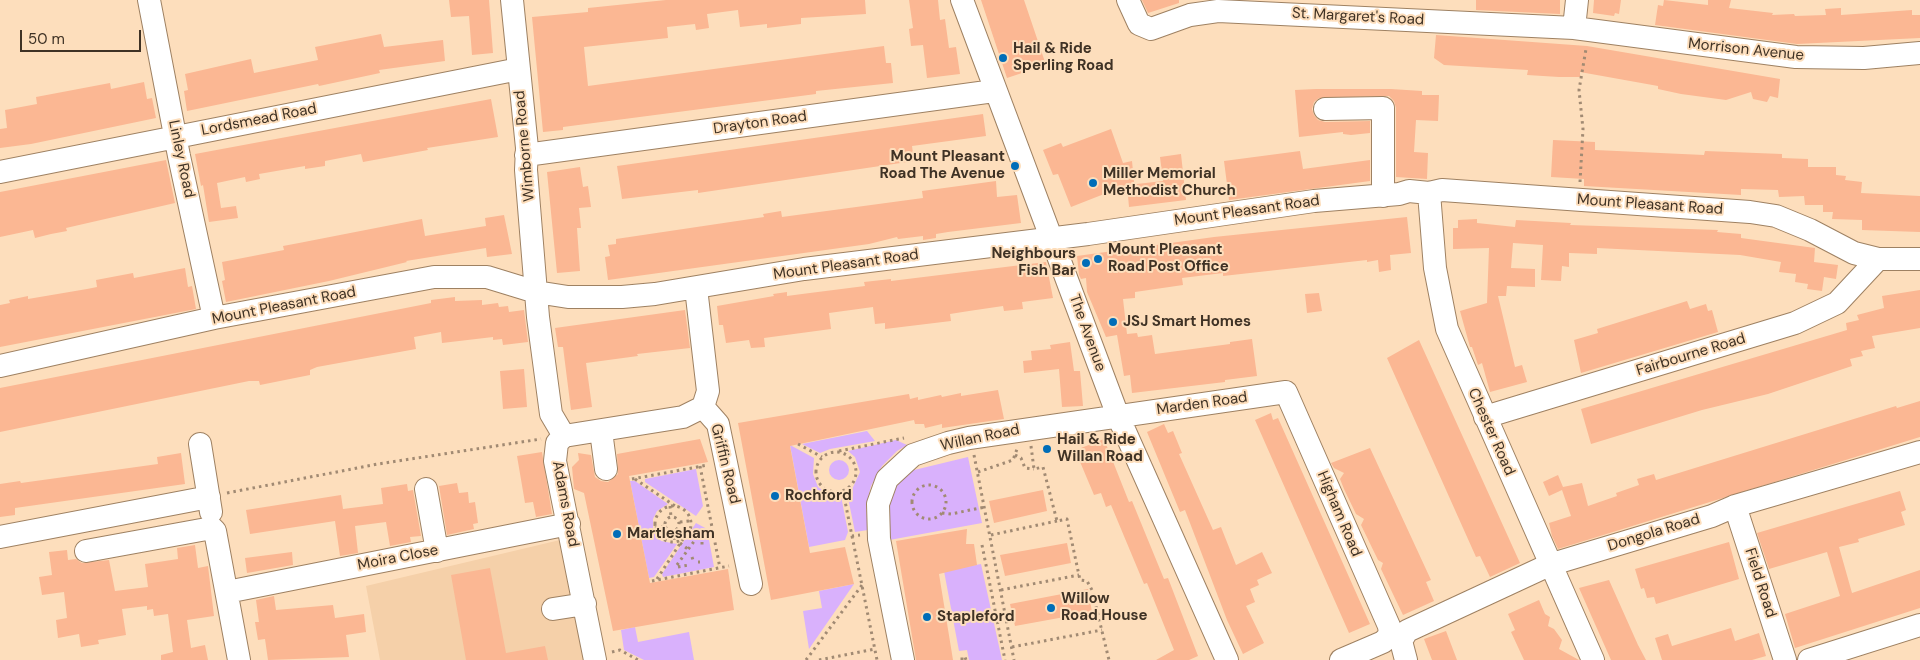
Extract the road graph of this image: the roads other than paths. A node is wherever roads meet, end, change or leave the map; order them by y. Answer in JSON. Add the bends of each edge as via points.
{"nodes":[{"id":1,"x":149,"y":0,"type":"edge"},
{"id":2,"x":512,"y":0,"type":"edge"},
{"id":3,"x":962,"y":0,"type":"edge"},
{"id":4,"x":1128,"y":0,"type":"edge"},
{"id":5,"x":1577,"y":0,"type":"edge"},
{"id":6,"x":1581,"y":29,"type":"junction"},
{"id":7,"x":1920,"y":53,"type":"edge"},
{"id":8,"x":519,"y":69,"type":"junction"},
{"id":9,"x":994,"y":91,"type":"junction"},
{"id":10,"x":1325,"y":110,"type":"dead end"},
{"id":11,"x":176,"y":137,"type":"junction"},
{"id":12,"x":526,"y":151,"type":"junction"},
{"id":13,"x":0,"y":172,"type":"edge"},
{"id":14,"x":1429,"y":193,"type":"junction"},
{"id":15,"x":1383,"y":196,"type":"junction"},
{"id":16,"x":1052,"y":238,"type":"junction"},
{"id":17,"x":1878,"y":259,"type":"junction"},
{"id":18,"x":1920,"y":259,"type":"edge"},
{"id":19,"x":696,"y":288,"type":"junction"},
{"id":20,"x":536,"y":292,"type":"junction"},
{"id":21,"x":568,"y":297,"type":"junction"},
{"id":22,"x":538,"y":317,"type":"junction"},
{"id":23,"x":214,"y":318,"type":"junction"},
{"id":24,"x":0,"y":366,"type":"edge"},
{"id":25,"x":1286,"y":392,"type":"joint"},
{"id":26,"x":703,"y":407,"type":"junction"},
{"id":27,"x":1118,"y":416,"type":"junction"},
{"id":28,"x":1485,"y":417,"type":"junction"},
{"id":29,"x":601,"y":431,"type":"junction"},
{"id":30,"x":560,"y":440,"type":"junction"},
{"id":31,"x":200,"y":444,"type":"dead end"},
{"id":32,"x":1920,"y":452,"type":"edge"},
{"id":33,"x":606,"y":469,"type":"dead end"},
{"id":34,"x":426,"y":490,"type":"dead end"},
{"id":35,"x":209,"y":498,"type":"junction"},
{"id":36,"x":1735,"y":506,"type":"junction"},
{"id":37,"x":569,"y":524,"type":"junction"},
{"id":38,"x":212,"y":528,"type":"junction"},
{"id":39,"x":0,"y":537,"type":"edge"},
{"id":40,"x":86,"y":551,"type":"dead end"},
{"id":41,"x":437,"y":551,"type":"junction"},
{"id":42,"x":1549,"y":565,"type":"junction"},
{"id":43,"x":749,"y":573,"type":"road end"},
{"id":44,"x":227,"y":592,"type":"junction"},
{"id":45,"x":585,"y":604,"type":"junction"},
{"id":46,"x":553,"y":609,"type":"dead end"},
{"id":47,"x":1920,"y":626,"type":"edge"},
{"id":48,"x":1399,"y":645,"type":"edge"},
{"id":49,"x":595,"y":658,"type":"edge"},
{"id":50,"x":239,"y":660,"type":"edge"},
{"id":51,"x":903,"y":660,"type":"edge"},
{"id":52,"x":1227,"y":660,"type":"edge"},
{"id":53,"x":1341,"y":660,"type":"edge"},
{"id":54,"x":1593,"y":660,"type":"edge"},
{"id":55,"x":1785,"y":660,"type":"edge"},
{"id":56,"x":1809,"y":660,"type":"edge"}],
"edges":[{"from":1,"to":11,"type":"street","name":"Linley Road"},
{"from":2,"to":8,"type":"street","name":"Wimborne Road"},
{"from":3,"to":9,"type":"street","name":"The Avenue"},
{"from":4,"to":6,"type":"street","name":"St. Margaret's Road","via":[[1135,18],[1145,28],[1151,29],[1200,12],[1218,11]]},
{"from":5,"to":6,"type":"street"},
{"from":6,"to":7,"type":"street","name":"Morrison Avenue","via":[[1796,57],[1864,58]]},
{"from":8,"to":11,"type":"street","name":"Lordsmead Road"},
{"from":8,"to":12,"type":"street","name":"Wimborne Road"},
{"from":9,"to":12,"type":"street","name":"Drayton Road"},
{"from":9,"to":16,"type":"street","name":"The Avenue"},
{"from":10,"to":15,"type":"street","via":[[1382,108]]},
{"from":11,"to":13,"type":"street","name":"Lordsmead Road"},
{"from":11,"to":23,"type":"street","name":"Linley Road"},
{"from":12,"to":20,"type":"street","name":"Wimborne Road"},
{"from":14,"to":15,"type":"street","name":"Mount Pleasant Road","via":[[1409,191]]},
{"from":14,"to":17,"type":"street","name":"Mount Pleasant Road","via":[[1442,190],[1750,212],[1776,216],[1854,253]]},
{"from":14,"to":28,"type":"street","name":"Chester Road","via":[[1435,268],[1447,329]]},
{"from":15,"to":16,"type":"street","name":"Mount Pleasant Road","via":[[1314,202]]},
{"from":16,"to":19,"type":"street","name":"Mount Pleasant Road","via":[[804,270]]},
{"from":16,"to":27,"type":"street","name":"The Avenue"},
{"from":17,"to":18,"type":"street","name":"Mount Pleasant Road"},
{"from":17,"to":28,"type":"street","name":"Fairbourne Road","via":[[1837,303],[1796,323]]},
{"from":19,"to":21,"type":"street","name":"Mount Pleasant Road","via":[[622,297]]},
{"from":19,"to":26,"type":"street","name":"Griffin Road","via":[[708,390]]},
{"from":20,"to":21,"type":"street","name":"Mount Pleasant Road"},
{"from":20,"to":22,"type":"street"},
{"from":20,"to":23,"type":"street","name":"Mount Pleasant Road","via":[[487,278],[434,277]]},
{"from":21,"to":22,"type":"street"},
{"from":22,"to":30,"type":"street","via":[[551,414]]},
{"from":23,"to":24,"type":"street","name":"Mount Pleasant Road"},
{"from":25,"to":27,"type":"street","name":"Marden Road"},
{"from":25,"to":48,"type":"street","name":"Higham Road"},
{"from":26,"to":29,"type":"street","via":[[682,417]]},
{"from":26,"to":43,"type":"street","name":"Griffin Road","via":[[718,424]]},
{"from":27,"to":51,"type":"street","name":"Willan Road","via":[[948,443],[913,455],[894,472],[882,489],[878,504],[878,531]]},
{"from":27,"to":52,"type":"street","name":"The Avenue"},
{"from":28,"to":42,"type":"street","name":"Chester Road"},
{"from":29,"to":30,"type":"street"},
{"from":29,"to":33,"type":"street"},
{"from":30,"to":37,"type":"street","name":"Adams Road","via":[[555,461]]},
{"from":31,"to":35,"type":"street"},
{"from":32,"to":36,"type":"street","name":"Dongola Road"},
{"from":34,"to":41,"type":"street"},
{"from":35,"to":38,"type":"street"},
{"from":35,"to":39,"type":"street"},
{"from":36,"to":42,"type":"street","name":"Dongola Road","via":[[1712,516]]},
{"from":36,"to":55,"type":"street","name":"Field Road"},
{"from":37,"to":41,"type":"street","name":"Moira Close"},
{"from":37,"to":45,"type":"street","name":"Adams Road"},
{"from":38,"to":40,"type":"street"},
{"from":38,"to":44,"type":"street"},
{"from":41,"to":44,"type":"street","name":"Moira Close"},
{"from":42,"to":48,"type":"street","name":"Dongola Road","via":[[1407,631]]},
{"from":42,"to":54,"type":"street","name":"Chester Road"},
{"from":44,"to":50,"type":"street"},
{"from":45,"to":46,"type":"street"},
{"from":45,"to":49,"type":"street","name":"Adams Road"},
{"from":47,"to":56,"type":"street"},
{"from":48,"to":53,"type":"street","name":"Dongola Road","via":[[1381,643]]}]}
